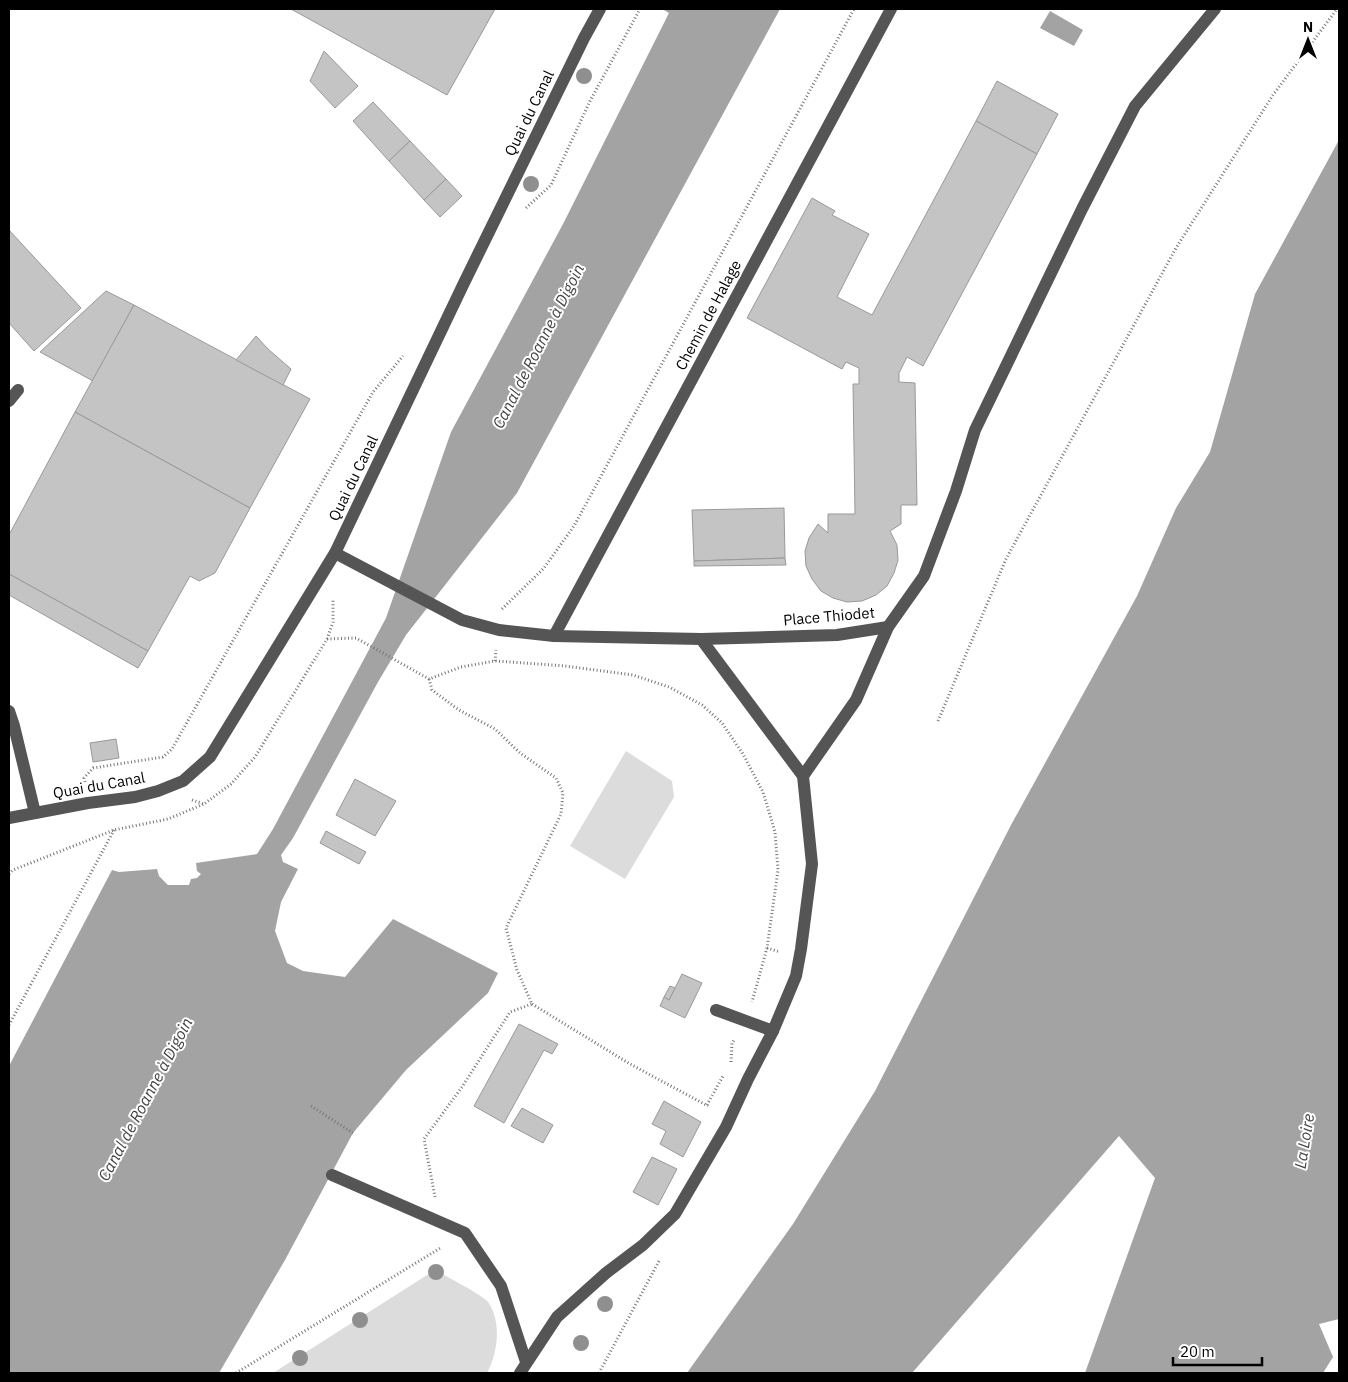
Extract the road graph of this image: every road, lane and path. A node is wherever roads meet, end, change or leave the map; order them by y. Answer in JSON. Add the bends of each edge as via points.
{"nodes":[{"id":1,"x":600,"y":9,"type":"edge"},
{"id":2,"x":640,"y":9,"type":"edge"},
{"id":3,"x":854,"y":9,"type":"edge"},
{"id":4,"x":891,"y":9,"type":"edge"},
{"id":5,"x":1215,"y":9,"type":"edge"},
{"id":6,"x":1337,"y":9,"type":"edge"},
{"id":7,"x":524,"y":210,"type":"dead end"},
{"id":8,"x":409,"y":349,"type":"dead end"},
{"id":9,"x":18,"y":390,"type":"dead end"},
{"id":10,"x":9,"y":401,"type":"edge"},
{"id":11,"x":335,"y":553,"type":"junction"},
{"id":12,"x":333,"y":595,"type":"dead end"},
{"id":13,"x":888,"y":627,"type":"junction"},
{"id":14,"x":499,"y":630,"type":"junction"},
{"id":15,"x":554,"y":636,"type":"junction"},
{"id":16,"x":327,"y":639,"type":"junction"},
{"id":17,"x":701,"y":639,"type":"junction"},
{"id":18,"x":430,"y":679,"type":"junction"},
{"id":19,"x":9,"y":711,"type":"edge"},
{"id":20,"x":938,"y":721,"type":"dead end"},
{"id":21,"x":803,"y":776,"type":"junction"},
{"id":22,"x":158,"y":791,"type":"junction"},
{"id":23,"x":88,"y":803,"type":"junction"},
{"id":24,"x":204,"y":804,"type":"junction"},
{"id":25,"x":35,"y":813,"type":"junction"},
{"id":26,"x":9,"y":818,"type":"edge"},
{"id":27,"x":114,"y":830,"type":"junction"},
{"id":28,"x":9,"y":874,"type":"edge"},
{"id":29,"x":532,"y":1004,"type":"junction"},
{"id":30,"x":716,"y":1010,"type":"dead end"},
{"id":31,"x":747,"y":1020,"type":"junction"},
{"id":32,"x":9,"y":1025,"type":"edge"},
{"id":33,"x":773,"y":1031,"type":"junction"},
{"id":34,"x":731,"y":1063,"type":"dead end"},
{"id":35,"x":726,"y":1072,"type":"dead end"},
{"id":36,"x":707,"y":1105,"type":"junction"},
{"id":37,"x":311,"y":1106,"type":"dead end"},
{"id":38,"x":732,"y":1114,"type":"junction"},
{"id":39,"x":353,"y":1133,"type":"dead end"},
{"id":40,"x":332,"y":1175,"type":"dead end"},
{"id":41,"x":441,"y":1204,"type":"dead end"},
{"id":42,"x":465,"y":1233,"type":"junction"},
{"id":43,"x":659,"y":1261,"type":"dead end"},
{"id":44,"x":526,"y":1362,"type":"junction"},
{"id":45,"x":236,"y":1373,"type":"edge"},
{"id":46,"x":520,"y":1373,"type":"edge"},
{"id":47,"x":599,"y":1373,"type":"edge"}],
"edges":[{"from":1,"to":11,"type":"street","name":"Quai du Canal","via":[[467,276]]},
{"from":2,"to":7,"type":"path","via":[[590,101],[551,186]]},
{"from":3,"to":14,"type":"path","via":[[574,526],[544,568],[502,607]]},
{"from":4,"to":15,"type":"street","name":"Chemin de Halage"},
{"from":5,"to":13,"type":"street","via":[[1136,106],[1126,123],[975,430],[924,576]]},
{"from":6,"to":20,"type":"path","via":[[1273,95],[1176,248],[1006,559]]},
{"from":8,"to":23,"type":"path","via":[[373,392],[172,749],[163,757],[93,768],[84,778]]},
{"from":9,"to":10,"type":"street"},
{"from":11,"to":14,"type":"street","name":"Place Thiodet","via":[[462,620]]},
{"from":11,"to":22,"type":"street","name":"Quai du Canal","via":[[210,757],[183,781]]},
{"from":12,"to":16,"type":"path","via":[[333,622]]},
{"from":13,"to":17,"type":"street","name":"Place Thiodet","via":[[836,635]]},
{"from":13,"to":21,"type":"street","name":"Place Thiodet","via":[[856,700]]},
{"from":14,"to":15,"type":"street","name":"Place Thiodet"},
{"from":15,"to":17,"type":"street","name":"Place Thiodet"},
{"from":16,"to":18,"type":"path","via":[[356,638]]},
{"from":16,"to":24,"type":"path","via":[[255,757],[231,784]]},
{"from":17,"to":21,"type":"street"},
{"from":18,"to":29,"type":"path","via":[[432,690],[459,710],[495,729],[520,753],[556,778],[563,793],[561,814],[506,928],[517,970]]},
{"from":18,"to":31,"type":"path","via":[[461,667],[495,661],[633,675],[669,687],[702,705],[722,723],[763,792],[775,832],[778,870],[767,948]]},
{"from":19,"to":25,"type":"street"},
{"from":21,"to":33,"type":"street","via":[[812,864],[796,976]]},
{"from":22,"to":23,"type":"street","name":"Quai du Canal"},
{"from":22,"to":24,"type":"path"},
{"from":23,"to":25,"type":"street","name":"Quai du Canal"},
{"from":24,"to":27,"type":"path","via":[[168,819]]},
{"from":25,"to":26,"type":"street","name":"Quai du Canal"},
{"from":27,"to":28,"type":"path"},
{"from":27,"to":32,"type":"path"},
{"from":29,"to":36,"type":"path","via":[[630,1064]]},
{"from":29,"to":41,"type":"path","via":[[510,1012],[424,1139],[435,1197]]},
{"from":30,"to":31,"type":"street"},
{"from":31,"to":33,"type":"street"},
{"from":31,"to":34,"type":"path","via":[[732,1043]]},
{"from":33,"to":38,"type":"street"},
{"from":35,"to":36,"type":"path"},
{"from":36,"to":38,"type":"path"},
{"from":37,"to":39,"type":"path"},
{"from":38,"to":44,"type":"street","via":[[675,1214],[557,1317]]},
{"from":40,"to":42,"type":"street"},
{"from":42,"to":44,"type":"street","via":[[501,1286]]},
{"from":42,"to":45,"type":"path"},
{"from":43,"to":47,"type":"path"},
{"from":44,"to":46,"type":"street"}]}
